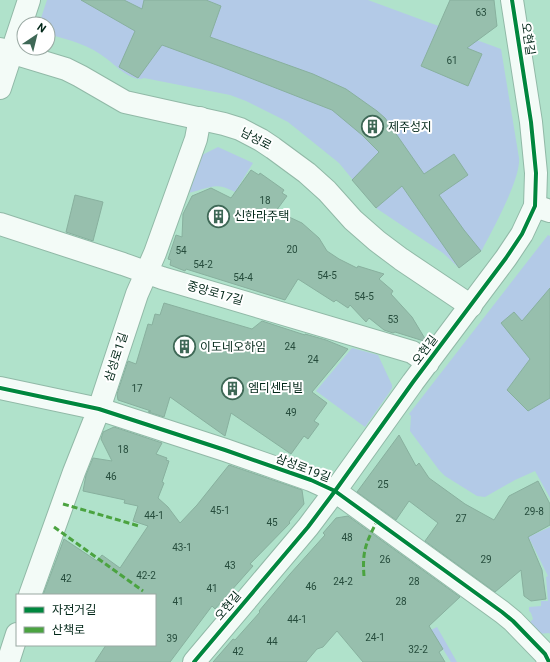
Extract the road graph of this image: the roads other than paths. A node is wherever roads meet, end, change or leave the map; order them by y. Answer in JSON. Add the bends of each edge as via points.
{"nodes":[{"id":1,"x":29,"y":0,"type":"edge"},
{"id":2,"x":512,"y":0,"type":"edge"},
{"id":3,"x":6,"y":51,"type":"edge"},
{"id":4,"x":0,"y":88,"type":"edge"},
{"id":5,"x":200,"y":118,"type":"junction"},
{"id":6,"x":542,"y":208,"type":"edge"},
{"id":7,"x":0,"y":224,"type":"edge"},
{"id":8,"x":147,"y":272,"type":"junction"},
{"id":9,"x":471,"y":306,"type":"junction"},
{"id":10,"x":428,"y":363,"type":"junction"},
{"id":11,"x":0,"y":388,"type":"edge"},
{"id":12,"x":99,"y":409,"type":"junction"},
{"id":13,"x":335,"y":491,"type":"junction"},
{"id":14,"x":30,"y":594,"type":"edge"},
{"id":15,"x":16,"y":637,"type":"edge"},
{"id":16,"x":8,"y":662,"type":"edge"},
{"id":17,"x":194,"y":662,"type":"edge"},
{"id":18,"x":549,"y":662,"type":"edge"}],
"edges":[{"from":1,"to":3,"type":"street"},
{"from":2,"to":6,"type":"street","name":"오현길"},
{"from":3,"to":4,"type":"street"},
{"from":3,"to":5,"type":"street","name":"남성로","via":[[66,69],[125,102]]},
{"from":5,"to":8,"type":"street","name":"삼성로1길","via":[[196,139]]},
{"from":5,"to":9,"type":"street","name":"남성로","via":[[240,129],[273,148],[317,182],[377,241]]},
{"from":6,"to":9,"type":"street","name":"오현길"},
{"from":7,"to":8,"type":"street","name":"중앙로17길"},
{"from":8,"to":10,"type":"street","name":"중앙로17길","via":[[412,352]]},
{"from":8,"to":12,"type":"street","name":"삼성로1길","via":[[137,294]]},
{"from":9,"to":10,"type":"street","name":"오현길"},
{"from":10,"to":13,"type":"street","name":"오현길"},
{"from":11,"to":12,"type":"street","name":"삼성로19길"},
{"from":12,"to":13,"type":"street","name":"삼성로19길","via":[[226,450]]},
{"from":12,"to":14,"type":"street","name":"삼성로1길"},
{"from":13,"to":17,"type":"street","name":"오현길","via":[[308,527]]},
{"from":13,"to":18,"type":"street","name":"삼성로19길","via":[[502,612],[545,654]]},
{"from":15,"to":16,"type":"street"}]}
